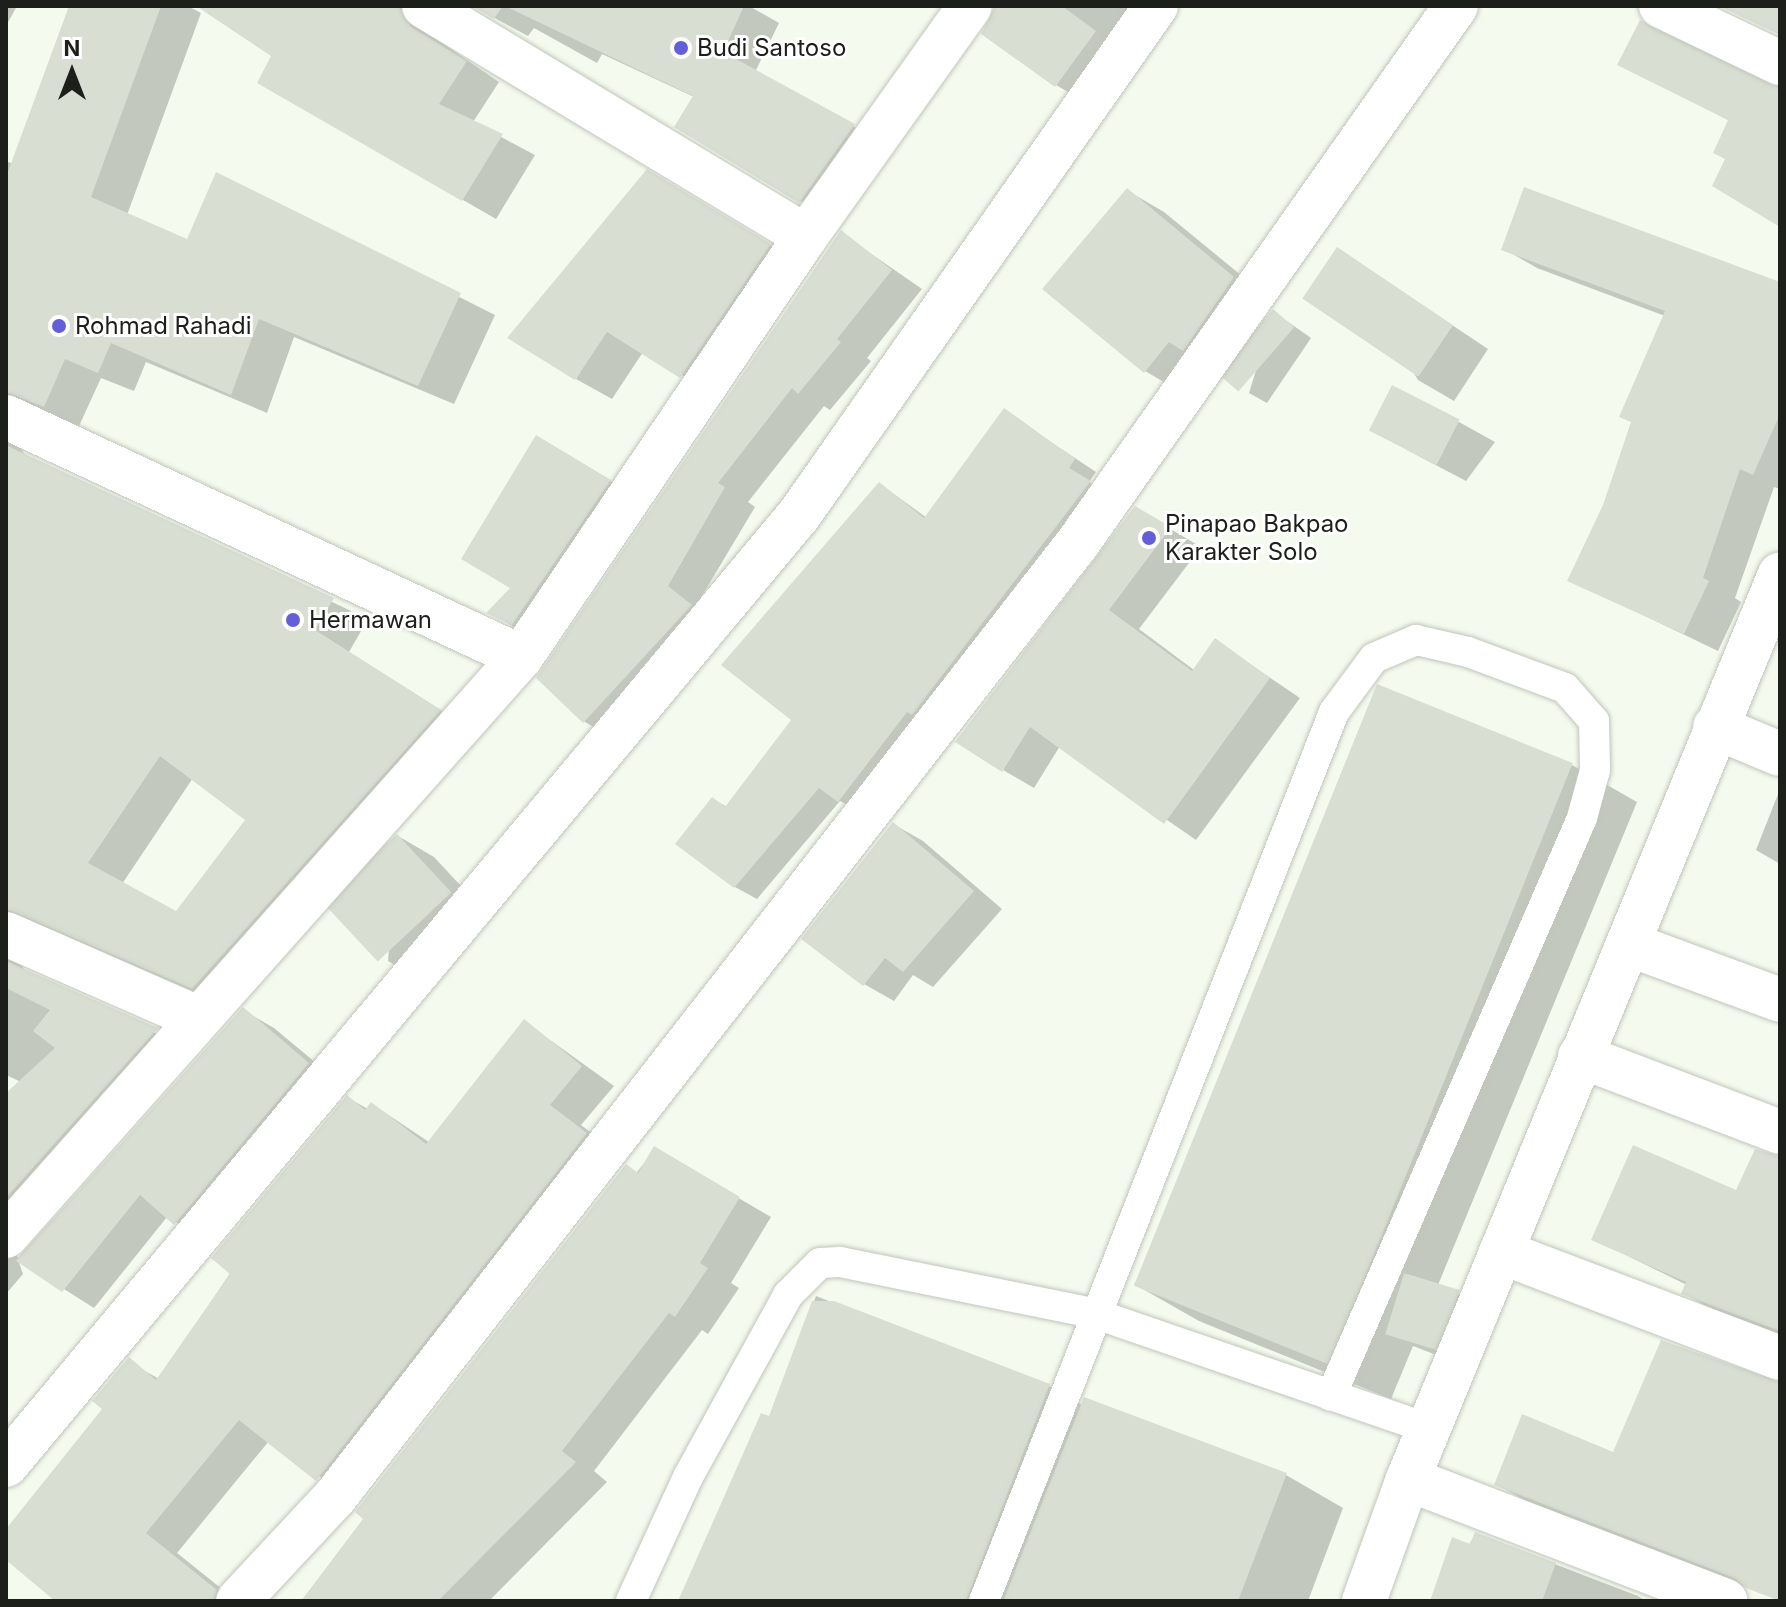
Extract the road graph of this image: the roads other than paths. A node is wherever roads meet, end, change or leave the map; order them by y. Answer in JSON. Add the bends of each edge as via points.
{"nodes":[{"id":1,"x":424,"y":6,"type":"edge"},
{"id":2,"x":970,"y":6,"type":"edge"},
{"id":3,"x":1156,"y":6,"type":"edge"},
{"id":4,"x":1456,"y":6,"type":"edge"},
{"id":5,"x":1661,"y":6,"type":"edge"},
{"id":6,"x":1780,"y":63,"type":"edge"},
{"id":7,"x":806,"y":236,"type":"junction"},
{"id":8,"x":6,"y":417,"type":"edge"},
{"id":9,"x":1780,"y":574,"type":"edge"},
{"id":10,"x":521,"y":657,"type":"junction"},
{"id":11,"x":1715,"y":727,"type":"junction"},
{"id":12,"x":1780,"y":754,"type":"edge"},
{"id":13,"x":6,"y":934,"type":"edge"},
{"id":14,"x":1628,"y":944,"type":"junction"},
{"id":15,"x":1780,"y":1000,"type":"edge"},
{"id":16,"x":197,"y":1018,"type":"junction"},
{"id":17,"x":1580,"y":1056,"type":"junction"},
{"id":18,"x":1780,"y":1132,"type":"edge"},
{"id":19,"x":6,"y":1236,"type":"edge"},
{"id":20,"x":1501,"y":1252,"type":"junction"},
{"id":21,"x":1093,"y":1313,"type":"junction"},
{"id":22,"x":1780,"y":1358,"type":"edge"},
{"id":23,"x":1331,"y":1396,"type":"junction"},
{"id":24,"x":1429,"y":1429,"type":"junction"},
{"id":25,"x":6,"y":1465,"type":"edge"},
{"id":26,"x":1408,"y":1479,"type":"junction"},
{"id":27,"x":238,"y":1601,"type":"edge"},
{"id":28,"x":631,"y":1601,"type":"edge"},
{"id":29,"x":984,"y":1601,"type":"edge"},
{"id":30,"x":1364,"y":1601,"type":"edge"},
{"id":31,"x":1725,"y":1601,"type":"edge"}],
"edges":[{"from":1,"to":7,"type":"street"},
{"from":2,"to":7,"type":"street"},
{"from":3,"to":25,"type":"street","via":[[799,515]]},
{"from":4,"to":27,"type":"street","via":[[1077,544],[335,1497]]},
{"from":5,"to":6,"type":"street"},
{"from":7,"to":10,"type":"street"},
{"from":8,"to":10,"type":"street"},
{"from":9,"to":11,"type":"street"},
{"from":10,"to":16,"type":"street"},
{"from":11,"to":12,"type":"street"},
{"from":11,"to":14,"type":"street"},
{"from":13,"to":16,"type":"street"},
{"from":14,"to":15,"type":"street"},
{"from":14,"to":17,"type":"street"},
{"from":16,"to":19,"type":"street"},
{"from":17,"to":18,"type":"street"},
{"from":17,"to":20,"type":"street"},
{"from":20,"to":22,"type":"street"},
{"from":20,"to":24,"type":"street"},
{"from":21,"to":23,"type":"lane"},
{"from":21,"to":23,"type":"lane","via":[[1334,712],[1374,658],[1416,640],[1468,652],[1565,688],[1594,721],[1595,770],[1582,818]]},
{"from":21,"to":28,"type":"lane","via":[[840,1262],[820,1263],[788,1295],[688,1477]]},
{"from":21,"to":29,"type":"lane"},
{"from":23,"to":24,"type":"lane"},
{"from":24,"to":26,"type":"street"},
{"from":26,"to":30,"type":"street"},
{"from":26,"to":31,"type":"street"}]}
